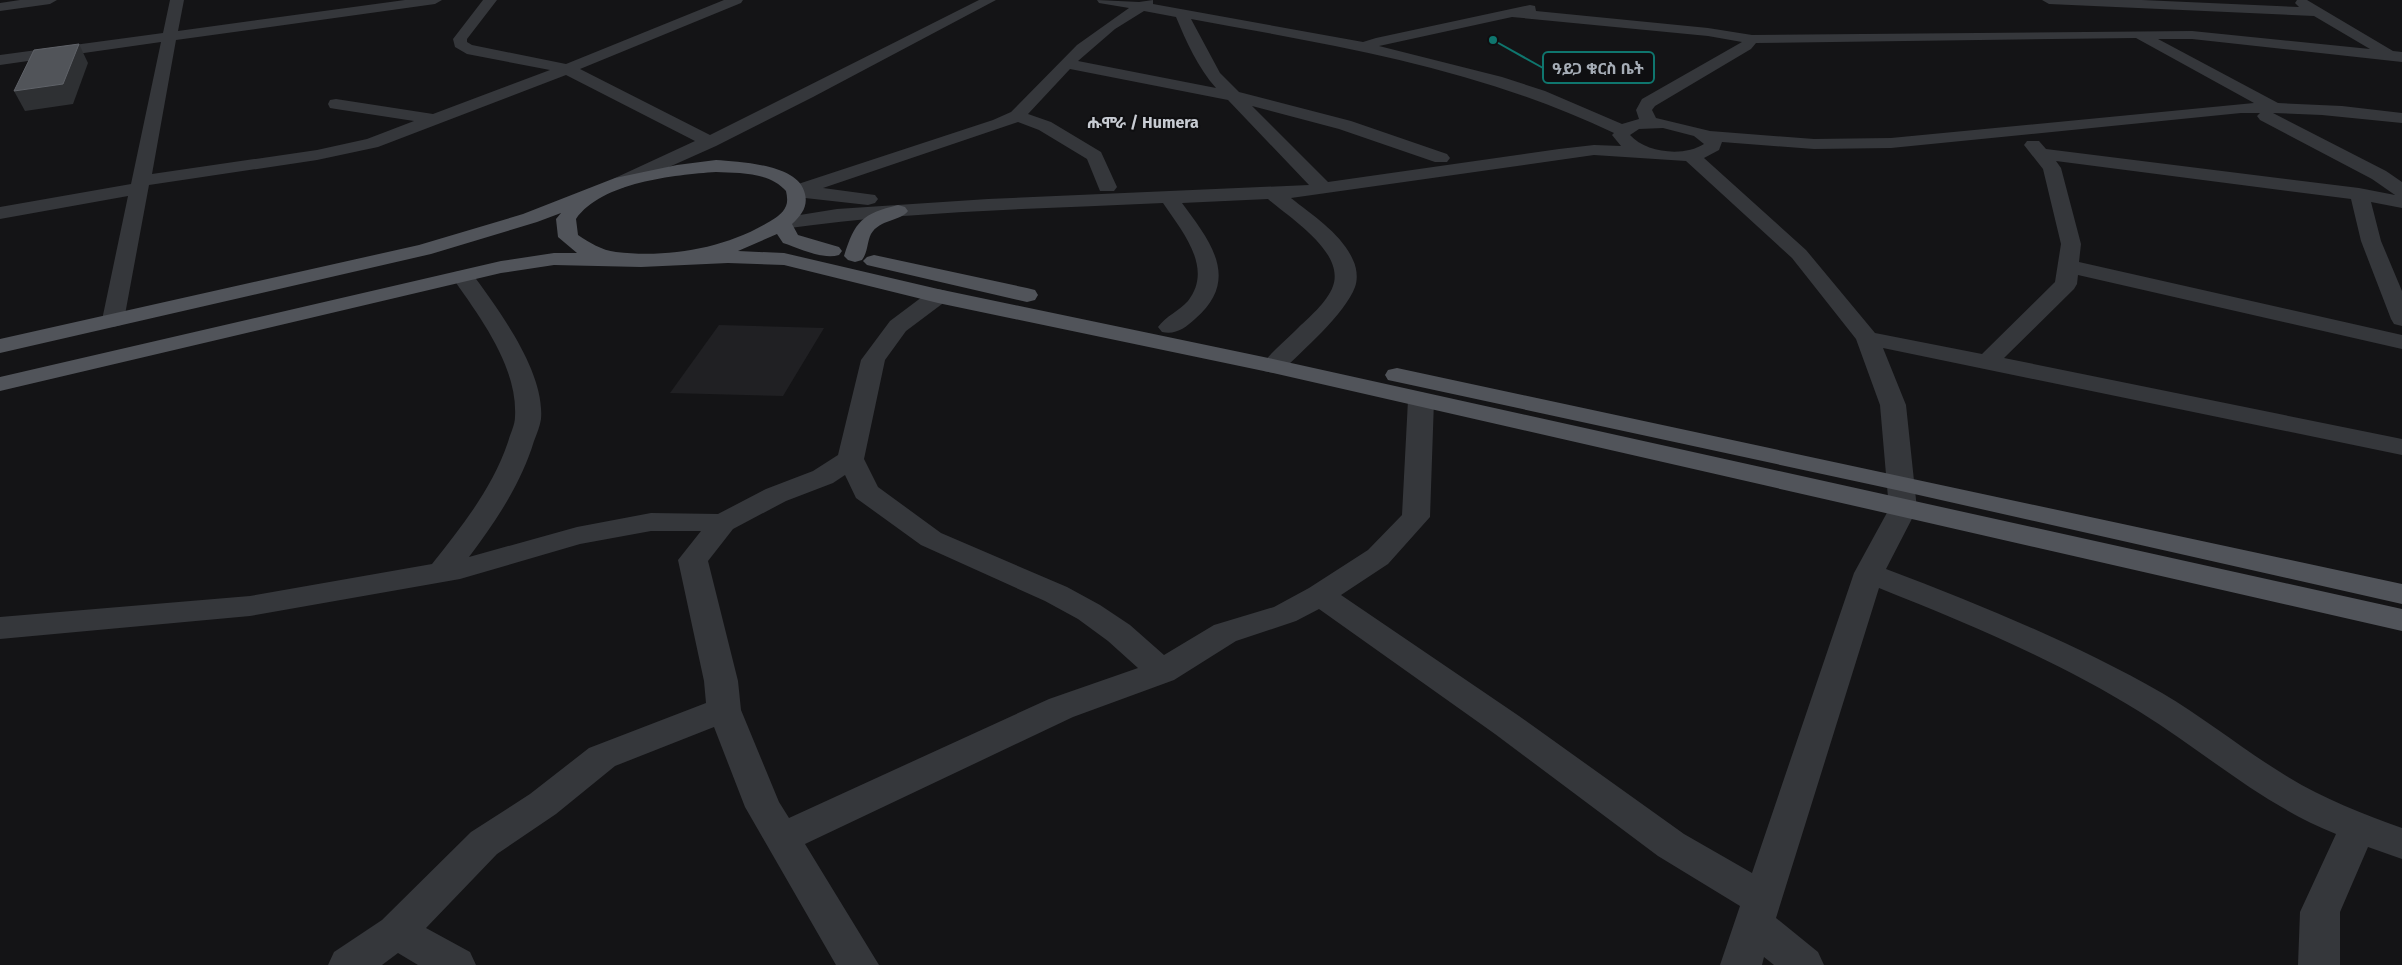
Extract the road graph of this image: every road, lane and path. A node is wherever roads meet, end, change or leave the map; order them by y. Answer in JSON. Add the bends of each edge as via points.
{"nodes":[{"id":1,"x":11,"y":0,"type":"edge"},
{"id":2,"x":50,"y":0,"type":"edge"},
{"id":3,"x":177,"y":0,"type":"edge"},
{"id":4,"x":435,"y":0,"type":"edge"},
{"id":5,"x":490,"y":0,"type":"edge"},
{"id":6,"x":696,"y":0,"type":"edge"},
{"id":7,"x":1104,"y":0,"type":"edge"},
{"id":8,"x":2050,"y":0,"type":"edge"},
{"id":9,"x":2296,"y":0,"type":"edge"},
{"id":10,"x":0,"y":1,"type":"edge"},
{"id":11,"x":735,"y":1,"type":"edge"},
{"id":12,"x":2082,"y":1,"type":"edge"},
{"id":13,"x":995,"y":2,"type":"edge"},
{"id":14,"x":1150,"y":2,"type":"edge"},
{"id":15,"x":1488,"y":2,"type":"dead end"},
{"id":16,"x":1554,"y":4,"type":"dead end"},
{"id":17,"x":2318,"y":6,"type":"edge"},
{"id":18,"x":0,"y":7,"type":"edge"},
{"id":19,"x":1527,"y":10,"type":"junction"},
{"id":20,"x":1181,"y":13,"type":"junction"},
{"id":21,"x":1512,"y":13,"type":"junction"},
{"id":22,"x":2139,"y":34,"type":"junction"},
{"id":23,"x":170,"y":36,"type":"junction"},
{"id":24,"x":1752,"y":39,"type":"junction"},
{"id":25,"x":1371,"y":45,"type":"junction"},
{"id":26,"x":2400,"y":55,"type":"edge"},
{"id":27,"x":891,"y":57,"type":"junction"},
{"id":28,"x":0,"y":60,"type":"edge"},
{"id":29,"x":1067,"y":64,"type":"junction"},
{"id":30,"x":566,"y":69,"type":"junction"},
{"id":31,"x":1235,"y":96,"type":"junction"},
{"id":32,"x":336,"y":104,"type":"dead end"},
{"id":33,"x":2270,"y":112,"type":"junction"},
{"id":34,"x":1017,"y":116,"type":"junction"},
{"id":35,"x":2402,"y":118,"type":"edge"},
{"id":36,"x":436,"y":119,"type":"junction"},
{"id":37,"x":1646,"y":123,"type":"junction"},
{"id":38,"x":2402,"y":125,"type":"edge"},
{"id":39,"x":1622,"y":133,"type":"junction"},
{"id":40,"x":710,"y":142,"type":"junction"},
{"id":41,"x":1703,"y":148,"type":"junction"},
{"id":42,"x":2036,"y":148,"type":"junction"},
{"id":43,"x":1645,"y":152,"type":"junction"},
{"id":44,"x":1441,"y":158,"type":"junction"},
{"id":45,"x":745,"y":168,"type":"junction"},
{"id":46,"x":1317,"y":181,"type":"junction"},
{"id":47,"x":140,"y":184,"type":"junction"},
{"id":48,"x":617,"y":184,"type":"junction"},
{"id":49,"x":1107,"y":187,"type":"junction"},
{"id":50,"x":796,"y":191,"type":"junction"},
{"id":51,"x":2402,"y":191,"type":"edge"},
{"id":52,"x":1273,"y":193,"type":"junction"},
{"id":53,"x":2359,"y":194,"type":"junction"},
{"id":54,"x":1168,"y":197,"type":"junction"},
{"id":55,"x":2402,"y":202,"type":"edge"},
{"id":56,"x":898,"y":211,"type":"junction"},
{"id":57,"x":0,"y":213,"type":"edge"},
{"id":58,"x":782,"y":223,"type":"junction"},
{"id":59,"x":855,"y":256,"type":"junction"},
{"id":60,"x":665,"y":259,"type":"junction"},
{"id":61,"x":638,"y":260,"type":"junction"},
{"id":62,"x":2068,"y":266,"type":"junction"},
{"id":63,"x":462,"y":276,"type":"junction"},
{"id":64,"x":938,"y":296,"type":"junction"},
{"id":65,"x":2402,"y":319,"type":"edge"},
{"id":66,"x":113,"y":320,"type":"junction"},
{"id":67,"x":1170,"y":328,"type":"junction"},
{"id":68,"x":1867,"y":338,"type":"junction"},
{"id":69,"x":2402,"y":342,"type":"edge"},
{"id":70,"x":0,"y":346,"type":"edge"},
{"id":71,"x":1280,"y":359,"type":"junction"},
{"id":72,"x":1987,"y":362,"type":"junction"},
{"id":73,"x":0,"y":384,"type":"edge"},
{"id":74,"x":1421,"y":400,"type":"junction"},
{"id":75,"x":2402,"y":447,"type":"edge"},
{"id":76,"x":851,"y":459,"type":"junction"},
{"id":77,"x":1902,"y":496,"type":"junction"},
{"id":78,"x":723,"y":523,"type":"junction"},
{"id":79,"x":442,"y":572,"type":"junction"},
{"id":80,"x":1869,"y":573,"type":"junction"},
{"id":81,"x":2351,"y":582,"type":"junction"},
{"id":82,"x":1320,"y":594,"type":"junction"},
{"id":83,"x":2402,"y":594,"type":"edge"},
{"id":84,"x":2361,"y":610,"type":"junction"},
{"id":85,"x":2402,"y":620,"type":"edge"},
{"id":86,"x":0,"y":628,"type":"edge"},
{"id":87,"x":1162,"y":672,"type":"junction"},
{"id":88,"x":724,"y":710,"type":"junction"},
{"id":89,"x":2358,"y":827,"type":"junction"},
{"id":90,"x":781,"y":838,"type":"junction"},
{"id":91,"x":2402,"y":844,"type":"edge"},
{"id":92,"x":1758,"y":911,"type":"junction"},
{"id":93,"x":396,"y":932,"type":"junction"},
{"id":94,"x":349,"y":965,"type":"edge"},
{"id":95,"x":455,"y":965,"type":"edge"},
{"id":96,"x":858,"y":965,"type":"edge"},
{"id":97,"x":1740,"y":965,"type":"edge"},
{"id":98,"x":1803,"y":965,"type":"edge"},
{"id":99,"x":2319,"y":965,"type":"edge"}],
"edges":[{"from":1,"to":10,"type":"street"},
{"from":2,"to":18,"type":"street"},
{"from":3,"to":23,"type":"street"},
{"from":4,"to":23,"type":"street"},
{"from":5,"to":30,"type":"street","via":[[460,39],[460,44],[477,52]]},
{"from":6,"to":11,"type":"street"},
{"from":7,"to":14,"type":"street"},
{"from":8,"to":12,"type":"street"},
{"from":9,"to":17,"type":"street"},
{"from":11,"to":30,"type":"street"},
{"from":12,"to":17,"type":"street"},
{"from":12,"to":22,"type":"street"},
{"from":13,"to":27,"type":"street"},
{"from":14,"to":20,"type":"street"},
{"from":14,"to":25,"type":"street"},
{"from":14,"to":29,"type":"street","via":[[1096,37]]},
{"from":15,"to":19,"type":"street"},
{"from":16,"to":19,"type":"street"},
{"from":17,"to":26,"type":"street"},
{"from":19,"to":21,"type":"street"},
{"from":20,"to":25,"type":"street"},
{"from":20,"to":31,"type":"street","via":[[1214,76]]},
{"from":21,"to":24,"type":"street"},
{"from":21,"to":25,"type":"street"},
{"from":22,"to":24,"type":"street"},
{"from":22,"to":26,"type":"street","via":[[2192,35]]},
{"from":22,"to":33,"type":"street"},
{"from":23,"to":28,"type":"street"},
{"from":23,"to":47,"type":"street"},
{"from":24,"to":37,"type":"street","via":[[1746,46],[1648,103],[1644,110]]},
{"from":25,"to":37,"type":"street","via":[[1505,74]]},
{"from":25,"to":39,"type":"street","via":[[1509,84],[1590,114]]},
{"from":27,"to":40,"type":"street"},
{"from":27,"to":45,"type":"street","via":[[727,147],[724,156],[728,161]]},
{"from":29,"to":31,"type":"street"},
{"from":29,"to":34,"type":"street"},
{"from":30,"to":36,"type":"street"},
{"from":30,"to":40,"type":"street"},
{"from":31,"to":44,"type":"street","via":[[1345,125]]},
{"from":31,"to":46,"type":"street"},
{"from":32,"to":36,"type":"street"},
{"from":33,"to":35,"type":"street","via":[[2331,110]]},
{"from":33,"to":38,"type":"street"},
{"from":33,"to":41,"type":"street","via":[[2232,109],[1890,143]]},
{"from":33,"to":42,"type":"street"},
{"from":33,"to":51,"type":"street"},
{"from":34,"to":49,"type":"street","via":[[1045,126],[1096,156]]},
{"from":34,"to":50,"type":"street"},
{"from":36,"to":47,"type":"street","via":[[347,150]]},
{"from":37,"to":39,"type":"street"},
{"from":37,"to":41,"type":"street","via":[[1689,128]]},
{"from":39,"to":43,"type":"street","via":[[1624,141]]},
{"from":39,"to":44,"type":"street"},
{"from":40,"to":48,"type":"street"},
{"from":41,"to":42,"type":"street","via":[[1904,154]]},
{"from":41,"to":43,"type":"street","via":[[1668,156]]},
{"from":41,"to":68,"type":"street","via":[[1799,254]]},
{"from":42,"to":53,"type":"street"},
{"from":42,"to":62,"type":"street","via":[[2052,168],[2071,244]]},
{"from":43,"to":46,"type":"street","via":[[1594,150],[1404,178]]},
{"from":44,"to":46,"type":"street"},
{"from":45,"to":48,"type":"main road","via":[[689,167]]},
{"from":45,"to":50,"type":"main road","via":[[778,176]]},
{"from":46,"to":49,"type":"street"},
{"from":46,"to":52,"type":"street"},
{"from":47,"to":57,"type":"street"},
{"from":47,"to":66,"type":"street"},
{"from":48,"to":61,"type":"main road","via":[[575,207],[565,223],[565,233],[577,246],[592,253]]},
{"from":48,"to":66,"type":"main road","via":[[530,218],[424,250]]},
{"from":49,"to":50,"type":"street","via":[[879,200]]},
{"from":50,"to":58,"type":"main road","via":[[794,210]]},
{"from":52,"to":54,"type":"street"},
{"from":52,"to":71,"type":"street","via":[[1334,248],[1346,273],[1344,287],[1334,301]]},
{"from":53,"to":55,"type":"street"},
{"from":53,"to":65,"type":"street","via":[[2371,242]]},
{"from":54,"to":56,"type":"street"},
{"from":54,"to":67,"type":"street","via":[[1208,257],[1210,270],[1202,298]]},
{"from":56,"to":58,"type":"street"},
{"from":56,"to":59,"type":"main road","via":[[880,216],[862,232]]},
{"from":58,"to":59,"type":"main road","via":[[790,239]]},
{"from":58,"to":60,"type":"main road","via":[[734,246]]},
{"from":59,"to":67,"type":"main road"},
{"from":60,"to":61,"type":"main road"},
{"from":60,"to":64,"type":"main road","via":[[784,259]]},
{"from":61,"to":63,"type":"main road","via":[[554,259]]},
{"from":62,"to":69,"type":"street"},
{"from":62,"to":72,"type":"street","via":[[2066,284]]},
{"from":63,"to":73,"type":"main road"},
{"from":63,"to":79,"type":"street","via":[[518,367],[528,416],[518,455],[490,510]]},
{"from":64,"to":71,"type":"main road"},
{"from":64,"to":76,"type":"street","via":[[898,326],[874,360]]},
{"from":66,"to":70,"type":"main road"},
{"from":67,"to":71,"type":"main road"},
{"from":68,"to":72,"type":"street"},
{"from":68,"to":77,"type":"street","via":[[1893,405]]},
{"from":71,"to":74,"type":"main road"},
{"from":71,"to":77,"type":"main road"},
{"from":72,"to":75,"type":"street"},
{"from":74,"to":77,"type":"main road"},
{"from":74,"to":82,"type":"street","via":[[1416,517],[1378,557]]},
{"from":76,"to":78,"type":"street","via":[[823,477],[776,494]]},
{"from":76,"to":87,"type":"street","via":[[866,492],[891,512],[931,539],[1089,612],[1119,633]]},
{"from":77,"to":80,"type":"street"},
{"from":77,"to":81,"type":"main road"},
{"from":77,"to":84,"type":"main road"},
{"from":78,"to":79,"type":"street","via":[[651,522],[577,536]]},
{"from":78,"to":88,"type":"street","via":[[693,560],[721,681]]},
{"from":79,"to":86,"type":"street","via":[[250,606]]},
{"from":80,"to":89,"type":"street","via":[[1990,620],[2090,668],[2152,703],[2294,798]]},
{"from":80,"to":92,"type":"street"},
{"from":81,"to":83,"type":"main road"},
{"from":81,"to":84,"type":"main road"},
{"from":82,"to":87,"type":"street","via":[[1285,614],[1225,633]]},
{"from":82,"to":92,"type":"street","via":[[1507,725]]},
{"from":84,"to":85,"type":"main road"},
{"from":87,"to":90,"type":"street","via":[[1061,708]]},
{"from":88,"to":90,"type":"street","via":[[763,807]]},
{"from":88,"to":93,"type":"street","via":[[602,757],[543,804],[484,843]]},
{"from":89,"to":91,"type":"street"},
{"from":89,"to":99,"type":"street","via":[[2320,912]]},
{"from":90,"to":96,"type":"street"},
{"from":92,"to":97,"type":"street"},
{"from":92,"to":98,"type":"street"},
{"from":93,"to":94,"type":"street"},
{"from":93,"to":95,"type":"street"}]}
